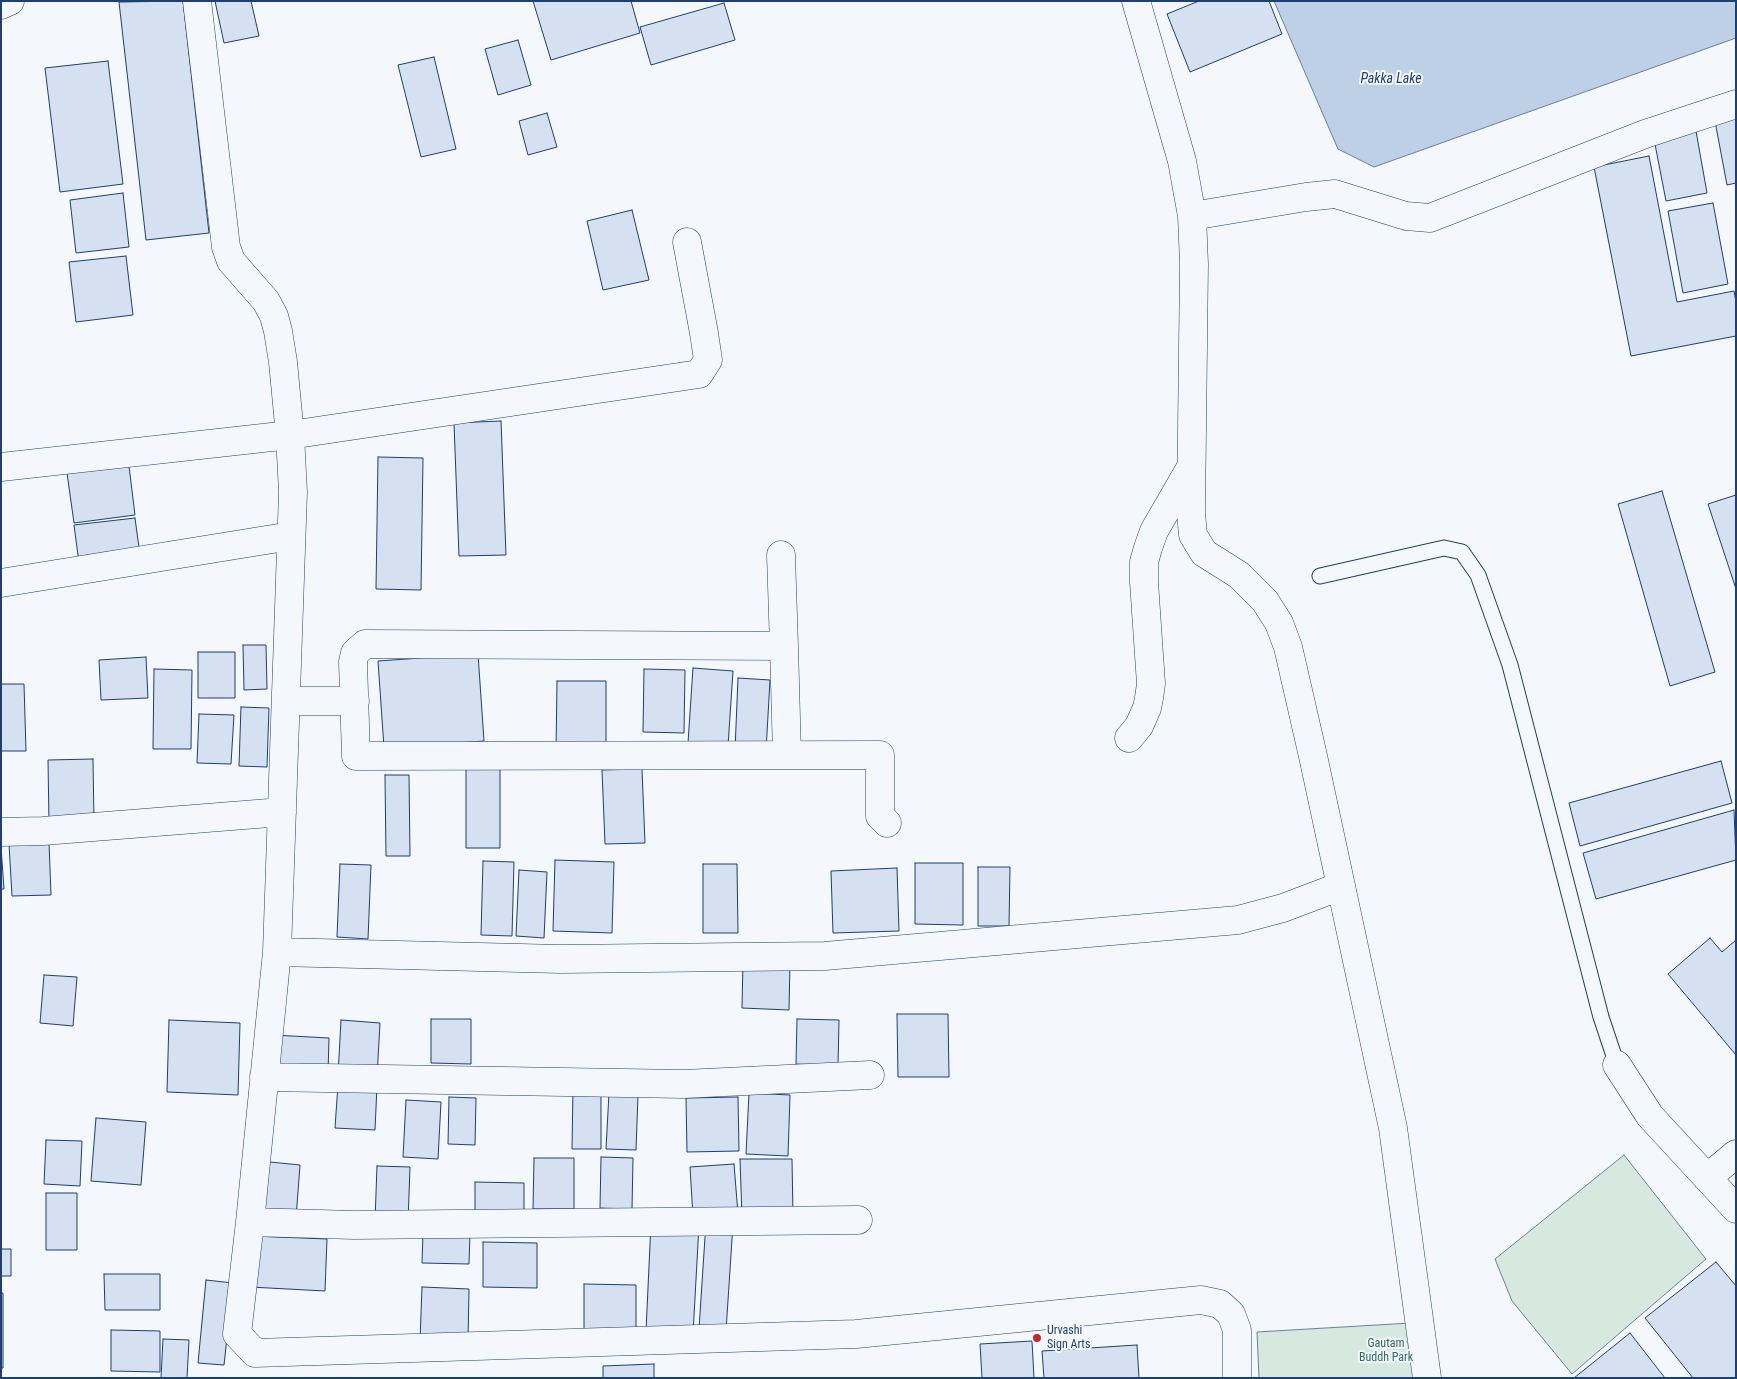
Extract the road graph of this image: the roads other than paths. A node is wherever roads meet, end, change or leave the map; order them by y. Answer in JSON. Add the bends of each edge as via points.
{"nodes":[{"id":1,"x":10,"y":1,"type":"edge"},
{"id":2,"x":197,"y":1,"type":"edge"},
{"id":3,"x":1136,"y":1,"type":"edge"},
{"id":4,"x":1,"y":5,"type":"edge"},
{"id":5,"x":1736,"y":104,"type":"edge"},
{"id":6,"x":1192,"y":216,"type":"junction"},
{"id":7,"x":687,"y":242,"type":"dead end"},
{"id":8,"x":290,"y":435,"type":"junction"},
{"id":9,"x":1,"y":466,"type":"edge"},
{"id":10,"x":1192,"y":466,"type":"junction"},
{"id":11,"x":291,"y":536,"type":"junction"},
{"id":12,"x":782,"y":555,"type":"dead end"},
{"id":13,"x":1320,"y":576,"type":"dead end"},
{"id":14,"x":1,"y":584,"type":"edge"},
{"id":15,"x":784,"y":646,"type":"junction"},
{"id":16,"x":355,"y":701,"type":"junction"},
{"id":17,"x":286,"y":702,"type":"junction"},
{"id":18,"x":1129,"y":738,"type":"dead end"},
{"id":19,"x":787,"y":755,"type":"junction"},
{"id":20,"x":282,"y":812,"type":"junction"},
{"id":21,"x":887,"y":824,"type":"dead end"},
{"id":22,"x":1,"y":832,"type":"edge"},
{"id":23,"x":1341,"y":886,"type":"junction"},
{"id":24,"x":277,"y":952,"type":"junction"},
{"id":25,"x":1617,"y":1064,"type":"joint"},
{"id":26,"x":870,"y":1075,"type":"dead end"},
{"id":27,"x":264,"y":1077,"type":"junction"},
{"id":28,"x":1736,"y":1154,"type":"edge"},
{"id":29,"x":1708,"y":1178,"type":"junction"},
{"id":30,"x":1736,"y":1209,"type":"edge"},
{"id":31,"x":858,"y":1220,"type":"dead end"},
{"id":32,"x":250,"y":1222,"type":"junction"},
{"id":33,"x":1237,"y":1378,"type":"edge"},
{"id":34,"x":1427,"y":1378,"type":"edge"}],
"edges":[{"from":1,"to":4,"type":"street"},
{"from":2,"to":8,"type":"street","via":[[226,247],[231,261],[266,301],[274,316],[283,362]]},
{"from":3,"to":6,"type":"street","via":[[1179,152]]},
{"from":5,"to":6,"type":"street","via":[[1645,134],[1430,218],[1406,216],[1335,194]]},
{"from":6,"to":10,"type":"street"},
{"from":7,"to":8,"type":"street","via":[[708,360],[699,374]]},
{"from":8,"to":9,"type":"street"},
{"from":8,"to":11,"type":"street"},
{"from":10,"to":18,"type":"street","via":[[1154,531],[1144,562],[1150,698],[1140,726]]},
{"from":10,"to":23,"type":"street","via":[[1193,535],[1204,553],[1239,575],[1265,601],[1279,623],[1288,647]]},
{"from":11,"to":14,"type":"street"},
{"from":11,"to":17,"type":"street"},
{"from":12,"to":15,"type":"street"},
{"from":13,"to":25,"type":"lane","via":[[1444,548],[1462,552],[1478,575],[1510,665],[1601,1017]]},
{"from":15,"to":16,"type":"street","via":[[365,644],[355,653],[353,662]]},
{"from":15,"to":19,"type":"street"},
{"from":16,"to":17,"type":"street"},
{"from":16,"to":19,"type":"street","via":[[356,756]]},
{"from":17,"to":20,"type":"street"},
{"from":19,"to":21,"type":"street","via":[[880,755],[880,816]]},
{"from":20,"to":22,"type":"street"},
{"from":20,"to":24,"type":"street"},
{"from":23,"to":24,"type":"street","via":[[1284,908],[1238,920],[825,956],[561,960]]},
{"from":23,"to":34,"type":"street","via":[[1393,1128]]},
{"from":24,"to":27,"type":"street"},
{"from":25,"to":29,"type":"street","via":[[1650,1116]]},
{"from":26,"to":27,"type":"street","via":[[684,1084]]},
{"from":27,"to":32,"type":"street"},
{"from":28,"to":29,"type":"street"},
{"from":29,"to":30,"type":"street"},
{"from":31,"to":32,"type":"street","via":[[354,1225]]},
{"from":32,"to":33,"type":"street","via":[[238,1334],[255,1353],[856,1334],[1201,1300],[1220,1304],[1231,1314],[1237,1330]]}]}
